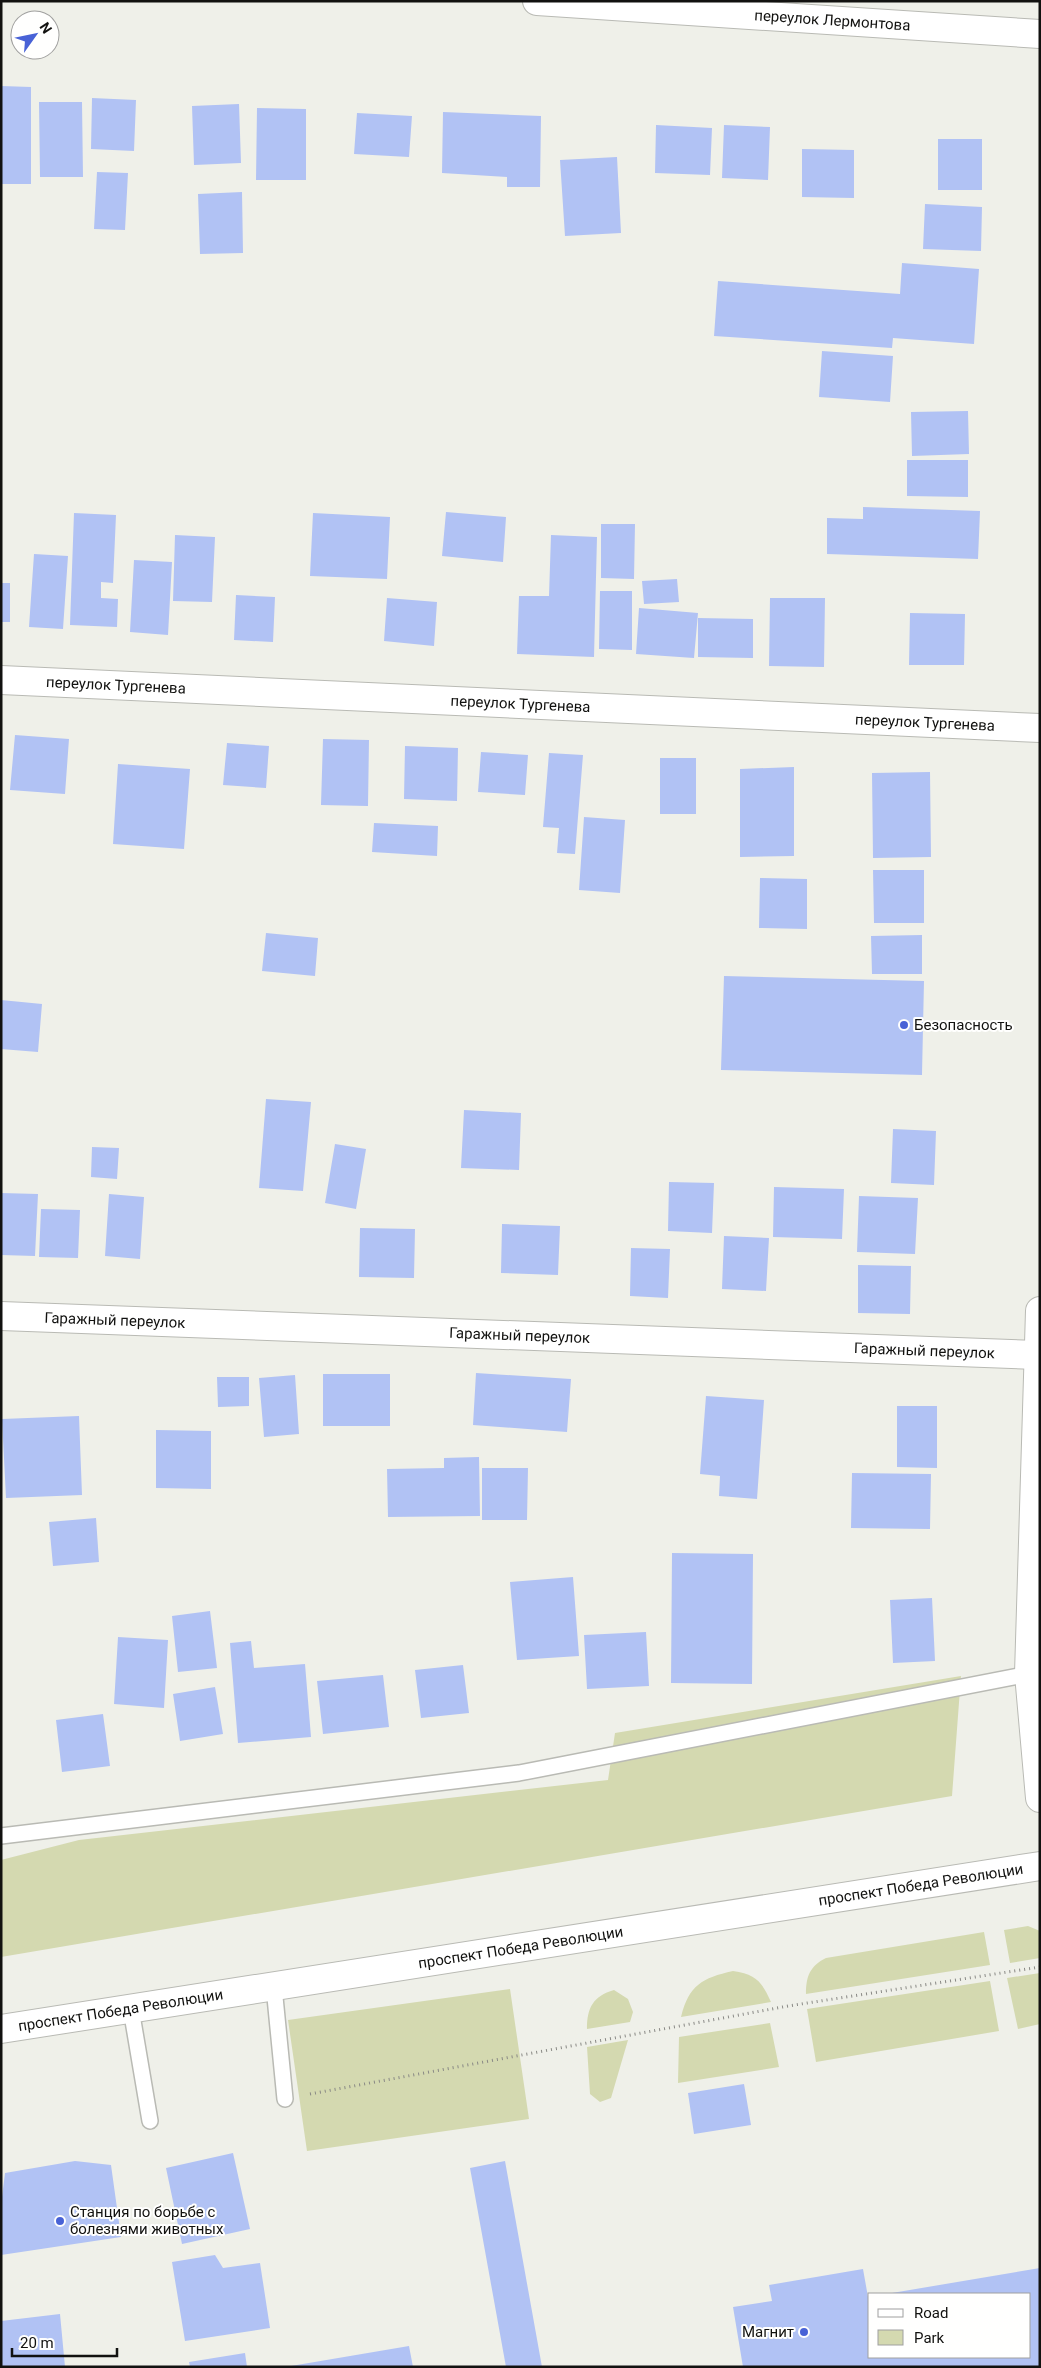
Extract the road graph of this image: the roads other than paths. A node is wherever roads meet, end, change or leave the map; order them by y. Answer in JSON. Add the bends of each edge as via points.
{"nodes":[{"id":1,"x":537,"y":1,"type":"edge"},
{"id":2,"x":1040,"y":34,"type":"edge"},
{"id":3,"x":1,"y":680,"type":"edge"},
{"id":4,"x":1040,"y":728,"type":"edge"},
{"id":5,"x":1040,"y":1311,"type":"edge"},
{"id":6,"x":1,"y":1316,"type":"edge"},
{"id":7,"x":1037,"y":1355,"type":"junction"},
{"id":8,"x":1029,"y":1674,"type":"junction"},
{"id":9,"x":1040,"y":1798,"type":"edge"},
{"id":10,"x":1,"y":1836,"type":"edge"},
{"id":11,"x":1040,"y":1866,"type":"edge"},
{"id":12,"x":274,"y":1987,"type":"junction"},
{"id":13,"x":132,"y":2009,"type":"junction"},
{"id":14,"x":1,"y":2029,"type":"edge"},
{"id":15,"x":285,"y":2099,"type":"road end"},
{"id":16,"x":150,"y":2121,"type":"dead end"}],
"edges":[{"from":1,"to":2,"type":"street","name":"переулок Лермонтова"},
{"from":3,"to":4,"type":"street","name":"переулок Тургенева"},
{"from":5,"to":7,"type":"street"},
{"from":6,"to":7,"type":"street","name":"Гаражный переулок"},
{"from":7,"to":8,"type":"street"},
{"from":8,"to":9,"type":"street"},
{"from":8,"to":10,"type":"lane","via":[[519,1773]]},
{"from":11,"to":12,"type":"street","name":"проспект Победа Революции"},
{"from":12,"to":13,"type":"street","name":"проспект Победа Революции"},
{"from":12,"to":15,"type":"lane"},
{"from":13,"to":14,"type":"street","name":"проспект Победа Революции"},
{"from":13,"to":16,"type":"lane"}]}
